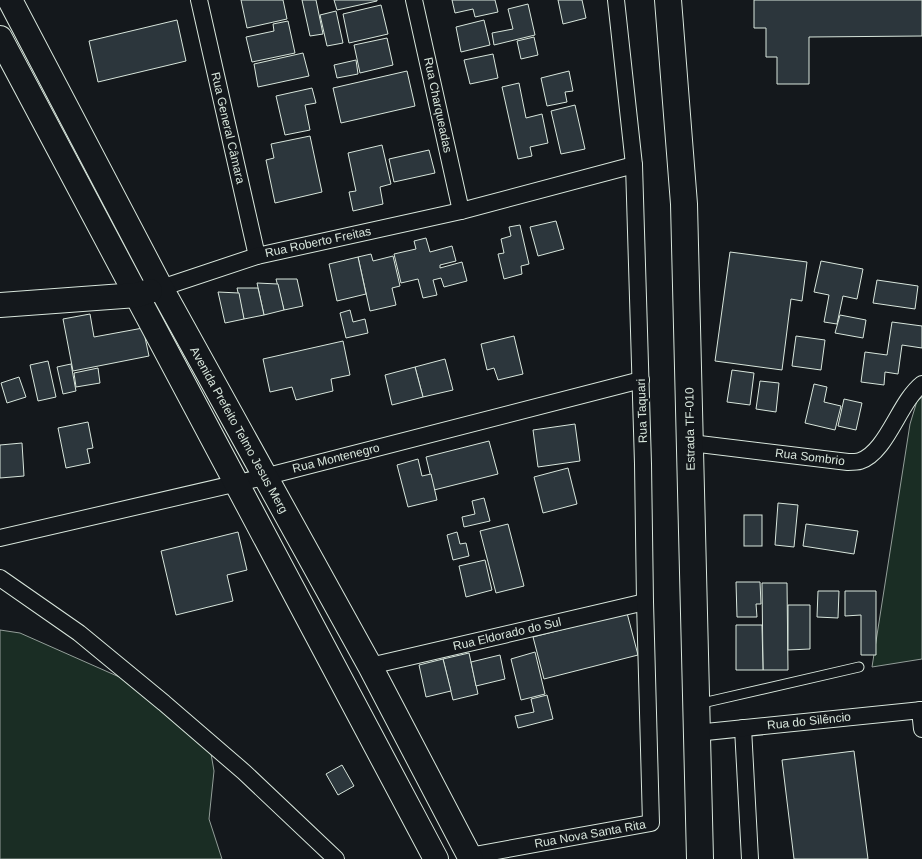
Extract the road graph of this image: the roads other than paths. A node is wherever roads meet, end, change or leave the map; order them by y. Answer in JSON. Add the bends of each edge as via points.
{"nodes":[{"id":1,"x":10,"y":0,"type":"edge"},
{"id":2,"x":198,"y":0,"type":"edge"},
{"id":3,"x":414,"y":0,"type":"edge"},
{"id":4,"x":616,"y":0,"type":"edge"},
{"id":5,"x":668,"y":0,"type":"edge"},
{"id":6,"x":0,"y":38,"type":"edge"},
{"id":7,"x":634,"y":165,"type":"junction"},
{"id":8,"x":461,"y":211,"type":"junction"},
{"id":9,"x":257,"y":256,"type":"junction"},
{"id":10,"x":161,"y":288,"type":"junction"},
{"id":11,"x":137,"y":295,"type":"junction"},
{"id":12,"x":0,"y":305,"type":"edge"},
{"id":13,"x":641,"y":380,"type":"junction"},
{"id":14,"x":922,"y":384,"type":"edge"},
{"id":15,"x":691,"y":443,"type":"junction"},
{"id":16,"x":264,"y":476,"type":"junction"},
{"id":17,"x":235,"y":482,"type":"junction"},
{"id":18,"x":0,"y":538,"type":"edge"},
{"id":19,"x":0,"y":578,"type":"edge"},
{"id":20,"x":644,"y":602,"type":"junction"},
{"id":21,"x":370,"y":666,"type":"junction"},
{"id":22,"x":858,"y":667,"type":"dead end"},
{"id":23,"x":696,"y":705,"type":"junction"},
{"id":24,"x":921,"y":710,"type":"edge"},
{"id":25,"x":743,"y":728,"type":"junction"},
{"id":26,"x":922,"y":729,"type":"edge"},
{"id":27,"x":696,"y":734,"type":"junction"},
{"id":28,"x":651,"y":823,"type":"joint"},
{"id":29,"x":470,"y":858,"type":"edge"},
{"id":30,"x":336,"y":859,"type":"edge"},
{"id":31,"x":436,"y":859,"type":"edge"},
{"id":32,"x":700,"y":859,"type":"edge"},
{"id":33,"x":750,"y":859,"type":"edge"}],
"edges":[{"from":1,"to":10,"type":"main road","name":"Avenida Prefeito Telmo Jesus Merg"},
{"from":2,"to":9,"type":"street","name":"Rua General Câmara"},
{"from":3,"to":8,"type":"street","name":"Rua Charqueadas"},
{"from":4,"to":7,"type":"street","name":"Rua Taquari"},
{"from":5,"to":15,"type":"main road","name":"Estrada TF-010","via":[[684,204]]},
{"from":6,"to":11,"type":"main road","name":"Avenida Prefeito Telmo Jesus Merg"},
{"from":7,"to":8,"type":"street","name":"Rua Roberto Freitas"},
{"from":7,"to":13,"type":"street","name":"Rua Taquari"},
{"from":8,"to":9,"type":"street","name":"Rua Roberto Freitas"},
{"from":9,"to":10,"type":"street","name":"Rua Roberto Freitas"},
{"from":10,"to":11,"type":"main road","name":"Rua Roberto Freitas"},
{"from":10,"to":16,"type":"main road","name":"Avenida Prefeito Telmo Jesus Merg"},
{"from":11,"to":12,"type":"main road","name":"Rua Roberto Freitas"},
{"from":11,"to":17,"type":"main road","name":"Avenida Prefeito Telmo Jesus Merg"},
{"from":13,"to":16,"type":"street","name":"Rua Montenegro"},
{"from":13,"to":20,"type":"street","name":"Rua Taquari"},
{"from":14,"to":15,"type":"street","name":"Rua Sombrio","via":[[909,398],[877,448],[859,462]]},
{"from":15,"to":23,"type":"main road","name":"Estrada TF-010"},
{"from":16,"to":17,"type":"street","name":"Rua Montenegro"},
{"from":16,"to":21,"type":"main road","name":"Avenida Prefeito Telmo Jesus Merg"},
{"from":17,"to":18,"type":"street","name":"Rua Montenegro"},
{"from":17,"to":31,"type":"main road","name":"Avenida Prefeito Telmo Jesus Merg"},
{"from":19,"to":30,"type":"street","via":[[79,633],[164,703],[244,772]]},
{"from":20,"to":21,"type":"street","name":"Rua Eldorado do Sul"},
{"from":20,"to":28,"type":"street","name":"Rua Taquari"},
{"from":21,"to":29,"type":"main road","name":"Avenida Prefeito Telmo Jesus Merg"},
{"from":22,"to":23,"type":"lane"},
{"from":23,"to":27,"type":"main road","name":"Estrada TF-010"},
{"from":24,"to":25,"type":"street","name":"Rua do Silêncio"},
{"from":24,"to":26,"type":"street"},
{"from":25,"to":27,"type":"street","name":"Rua do Silêncio"},
{"from":25,"to":33,"type":"street"},
{"from":27,"to":32,"type":"main road","name":"Estrada TF-010"},
{"from":28,"to":29,"type":"street","name":"Rua Nova Santa Rita"}]}
